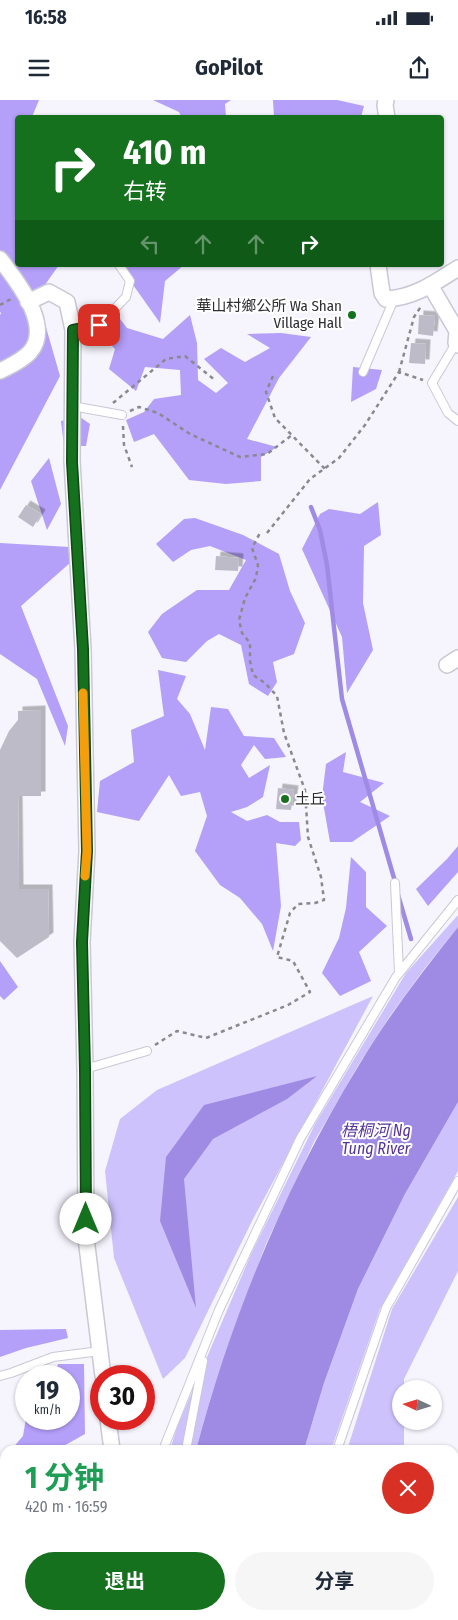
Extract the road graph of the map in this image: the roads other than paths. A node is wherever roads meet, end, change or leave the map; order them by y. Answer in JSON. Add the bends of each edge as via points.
{"nodes":[{"id":1,"x":386,"y":100,"type":"edge"},
{"id":2,"x":387,"y":115,"type":"edge"},
{"id":3,"x":0,"y":259,"type":"edge"},
{"id":4,"x":120,"y":267,"type":"edge"},
{"id":5,"x":378,"y":267,"type":"edge"},
{"id":6,"x":458,"y":268,"type":"edge"},
{"id":7,"x":433,"y":290,"type":"junction"},
{"id":8,"x":394,"y":299,"type":"junction"},
{"id":9,"x":28,"y":302,"type":"junction"},
{"id":10,"x":73,"y":330,"type":"junction"},
{"id":11,"x":457,"y":344,"type":"edge"},
{"id":12,"x":0,"y":370,"type":"edge"},
{"id":13,"x":363,"y":372,"type":"dead end"},
{"id":14,"x":72,"y":406,"type":"junction"},
{"id":15,"x":122,"y":416,"type":"road end"},
{"id":16,"x":458,"y":421,"type":"edge"},
{"id":17,"x":395,"y":883,"type":"dead end"},
{"id":18,"x":458,"y":900,"type":"edge"},
{"id":19,"x":399,"y":973,"type":"junction"},
{"id":20,"x":147,"y":1051,"type":"road end"},
{"id":21,"x":85,"y":1069,"type":"junction"},
{"id":22,"x":458,"y":1181,"type":"edge"},
{"id":23,"x":206,"y":1342,"type":"junction"},
{"id":24,"x":100,"y":1351,"type":"junction"},
{"id":25,"x":102,"y":1365,"type":"edge"},
{"id":26,"x":0,"y":1376,"type":"edge"},
{"id":27,"x":109,"y":1430,"type":"edge"},
{"id":28,"x":111,"y":1445,"type":"edge"},
{"id":29,"x":165,"y":1445,"type":"edge"},
{"id":30,"x":187,"y":1445,"type":"edge"},
{"id":31,"x":339,"y":1445,"type":"edge"}],
"edges":[{"from":1,"to":2,"type":"street"},
{"from":3,"to":9,"type":"street"},
{"from":4,"to":10,"type":"lane","via":[[130,281],[126,297],[99,325]]},
{"from":5,"to":8,"type":"street","via":[[382,293],[386,299]]},
{"from":6,"to":7,"type":"street"},
{"from":7,"to":8,"type":"street"},
{"from":7,"to":11,"type":"street","via":[[457,331]]},
{"from":8,"to":13,"type":"lane"},
{"from":9,"to":10,"type":"street","via":[[49,292],[67,302]]},
{"from":9,"to":12,"type":"street","via":[[38,325],[36,343],[25,357]]},
{"from":10,"to":14,"type":"street"},
{"from":11,"to":16,"type":"lane","via":[[432,383],[448,413]]},
{"from":14,"to":15,"type":"lane"},
{"from":14,"to":21,"type":"street","via":[[72,462],[83,649],[87,851],[82,942]]},
{"from":17,"to":19,"type":"lane"},
{"from":18,"to":19,"type":"lane"},
{"from":19,"to":23,"type":"lane","via":[[300,1139]]},
{"from":20,"to":21,"type":"lane"},
{"from":21,"to":24,"type":"street","via":[[86,1238]]},
{"from":22,"to":31,"type":"lane","via":[[386,1308]]},
{"from":23,"to":29,"type":"lane"},
{"from":23,"to":30,"type":"lane"},
{"from":24,"to":25,"type":"street"},
{"from":24,"to":26,"type":"lane","via":[[53,1357]]},
{"from":27,"to":28,"type":"street"}]}
